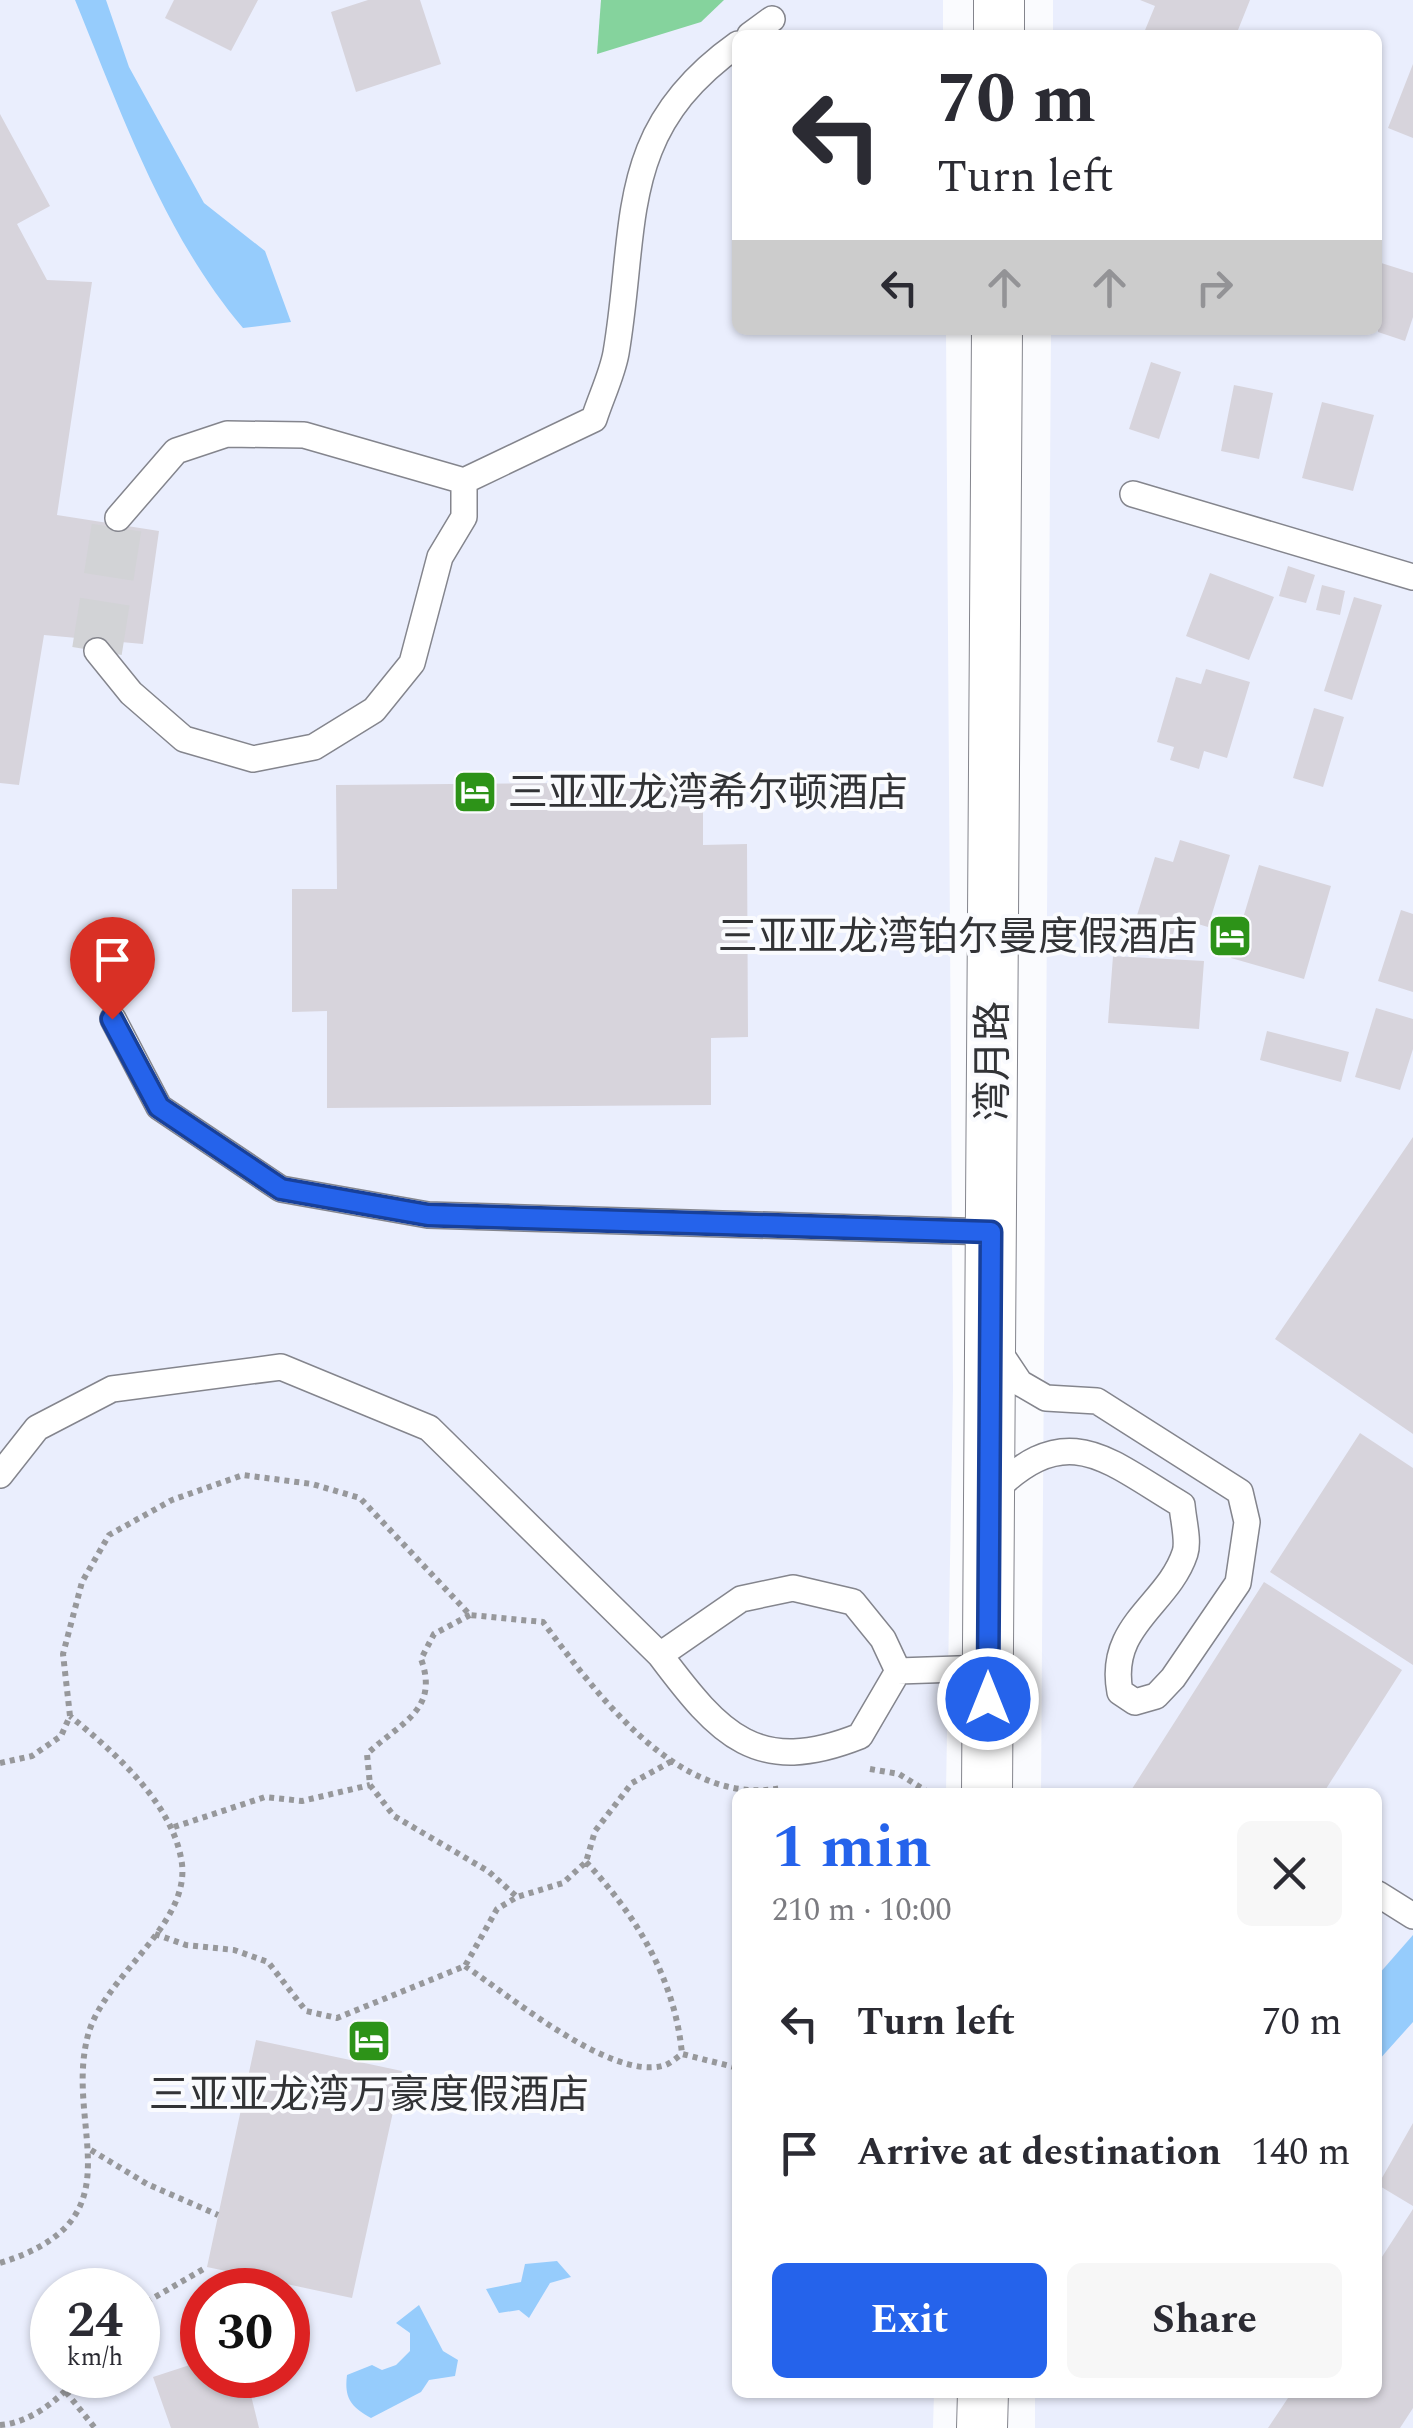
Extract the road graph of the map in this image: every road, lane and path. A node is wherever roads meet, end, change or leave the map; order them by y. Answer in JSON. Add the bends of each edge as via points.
{"nodes":[{"id":1,"x":1000,"y":0,"type":"edge"},
{"id":2,"x":772,"y":20,"type":"dead end"},
{"id":3,"x":757,"y":30,"type":"edge"},
{"id":4,"x":999,"y":30,"type":"edge"},
{"id":5,"x":732,"y":48,"type":"edge"},
{"id":6,"x":997,"y":335,"type":"edge"},
{"id":7,"x":464,"y":481,"type":"junction"},
{"id":8,"x":1133,"y":494,"type":"dead end"},
{"id":9,"x":118,"y":518,"type":"tunnel mouth"},
{"id":10,"x":1413,"y":577,"type":"edge"},
{"id":11,"x":98,"y":650,"type":"dead end"},
{"id":12,"x":112,"y":1019,"type":"dead end"},
{"id":13,"x":991,"y":1232,"type":"junction"},
{"id":14,"x":990,"y":1339,"type":"junction"},
{"id":15,"x":0,"y":1475,"type":"edge"},
{"id":16,"x":989,"y":1496,"type":"junction"},
{"id":17,"x":470,"y":1615,"type":"junction"},
{"id":18,"x":660,"y":1655,"type":"junction"},
{"id":19,"x":988,"y":1668,"type":"junction"},
{"id":20,"x":898,"y":1671,"type":"junction"},
{"id":21,"x":70,"y":1716,"type":"junction"},
{"id":22,"x":673,"y":1760,"type":"junction"},
{"id":23,"x":0,"y":1762,"type":"edge"},
{"id":24,"x":854,"y":1767,"type":"dead end"},
{"id":25,"x":370,"y":1784,"type":"junction"},
{"id":26,"x":799,"y":1784,"type":"dead end"},
{"id":27,"x":749,"y":1788,"type":"edge"},
{"id":28,"x":780,"y":1788,"type":"edge"},
{"id":29,"x":922,"y":1788,"type":"edge"},
{"id":30,"x":987,"y":1788,"type":"edge"},
{"id":31,"x":174,"y":1827,"type":"junction"},
{"id":32,"x":586,"y":1862,"type":"junction"},
{"id":33,"x":517,"y":1897,"type":"junction"},
{"id":34,"x":1382,"y":1897,"type":"edge"},
{"id":35,"x":1413,"y":1916,"type":"edge"},
{"id":36,"x":155,"y":1934,"type":"junction"},
{"id":37,"x":465,"y":1966,"type":"junction"},
{"id":38,"x":682,"y":2054,"type":"junction"},
{"id":39,"x":732,"y":2066,"type":"edge"},
{"id":40,"x":90,"y":2149,"type":"junction"},
{"id":41,"x":218,"y":2215,"type":"dead end"},
{"id":42,"x":0,"y":2263,"type":"edge"},
{"id":43,"x":207,"y":2267,"type":"dead end"},
{"id":44,"x":160,"y":2294,"type":"edge"},
{"id":45,"x":57,"y":2398,"type":"edge"},
{"id":46,"x":71,"y":2398,"type":"edge"},
{"id":47,"x":983,"y":2398,"type":"edge"},
{"id":48,"x":0,"y":2425,"type":"edge"},
{"id":49,"x":95,"y":2428,"type":"edge"},
{"id":50,"x":982,"y":2428,"type":"edge"}],
"edges":[{"from":1,"to":4,"type":"street"},
{"from":2,"to":3,"type":"lane"},
{"from":5,"to":7,"type":"lane","via":[[698,72],[647,147],[629,220],[616,356],[594,419]]},
{"from":6,"to":13,"type":"street","name":"湾月路"},
{"from":7,"to":9,"type":"lane","via":[[304,435],[227,434],[176,451]]},
{"from":7,"to":11,"type":"lane","via":[[464,517],[440,557],[412,662],[374,710],[314,747],[254,759],[184,739],[131,693]]},
{"from":8,"to":10,"type":"lane"},
{"from":12,"to":13,"type":"lane","via":[[159,1107],[281,1189],[428,1215]]},
{"from":13,"to":14,"type":"street","name":"湾月路"},
{"from":14,"to":16,"type":"street","name":"湾月路"},
{"from":14,"to":16,"type":"lane","via":[[1020,1383],[1046,1398],[1097,1401],[1240,1492],[1248,1522],[1238,1582],[1173,1678],[1156,1696],[1135,1702],[1120,1692],[1115,1669],[1122,1646],[1186,1552],[1182,1506],[1094,1452],[1048,1452],[1019,1466]]},
{"from":15,"to":18,"type":"lane","via":[[37,1428],[112,1390],[281,1368],[429,1428]]},
{"from":16,"to":19,"type":"street","name":"湾月路"},
{"from":17,"to":21,"type":"path","via":[[360,1498],[243,1475],[172,1500],[110,1535],[82,1582],[63,1654]]},
{"from":17,"to":22,"type":"path","via":[[543,1622],[656,1751]]},
{"from":17,"to":25,"type":"path","via":[[434,1634],[422,1659],[429,1680],[418,1713],[367,1754]]},
{"from":18,"to":20,"type":"lane","via":[[741,1599],[793,1588],[853,1602],[883,1638]]},
{"from":18,"to":20,"type":"lane","via":[[690,1694],[747,1746],[803,1754],[860,1736]]},
{"from":19,"to":20,"type":"lane"},
{"from":19,"to":30,"type":"street","name":"湾月路"},
{"from":21,"to":23,"type":"path","via":[[61,1736],[32,1756]]},
{"from":21,"to":31,"type":"path","via":[[103,1743]]},
{"from":22,"to":27,"type":"path","via":[[707,1780]]},
{"from":22,"to":32,"type":"path","via":[[632,1784],[595,1830]]},
{"from":24,"to":29,"type":"path","via":[[899,1774]]},
{"from":25,"to":31,"type":"path","via":[[302,1802],[266,1797]]},
{"from":25,"to":33,"type":"path","via":[[394,1816],[488,1870]]},
{"from":26,"to":28,"type":"path"},
{"from":31,"to":36,"type":"path","via":[[182,1869],[170,1914]]},
{"from":32,"to":33,"type":"path","via":[[563,1883]]},
{"from":32,"to":38,"type":"path","via":[[623,1902],[651,1952],[670,1993]]},
{"from":33,"to":37,"type":"path","via":[[497,1910]]},
{"from":34,"to":35,"type":"lane"},
{"from":36,"to":37,"type":"path","via":[[268,1962],[306,2011],[337,2018]]},
{"from":36,"to":40,"type":"path","via":[[113,1985],[88,2034]]},
{"from":37,"to":38,"type":"path","via":[[594,2054],[664,2066]]},
{"from":38,"to":39,"type":"path"},
{"from":40,"to":41,"type":"path","via":[[146,2184]]},
{"from":40,"to":42,"type":"path","via":[[91,2170],[71,2221],[38,2251]]},
{"from":43,"to":44,"type":"path"},
{"from":45,"to":48,"type":"path","via":[[17,2424]]},
{"from":46,"to":49,"type":"path"},
{"from":47,"to":50,"type":"street"}]}
